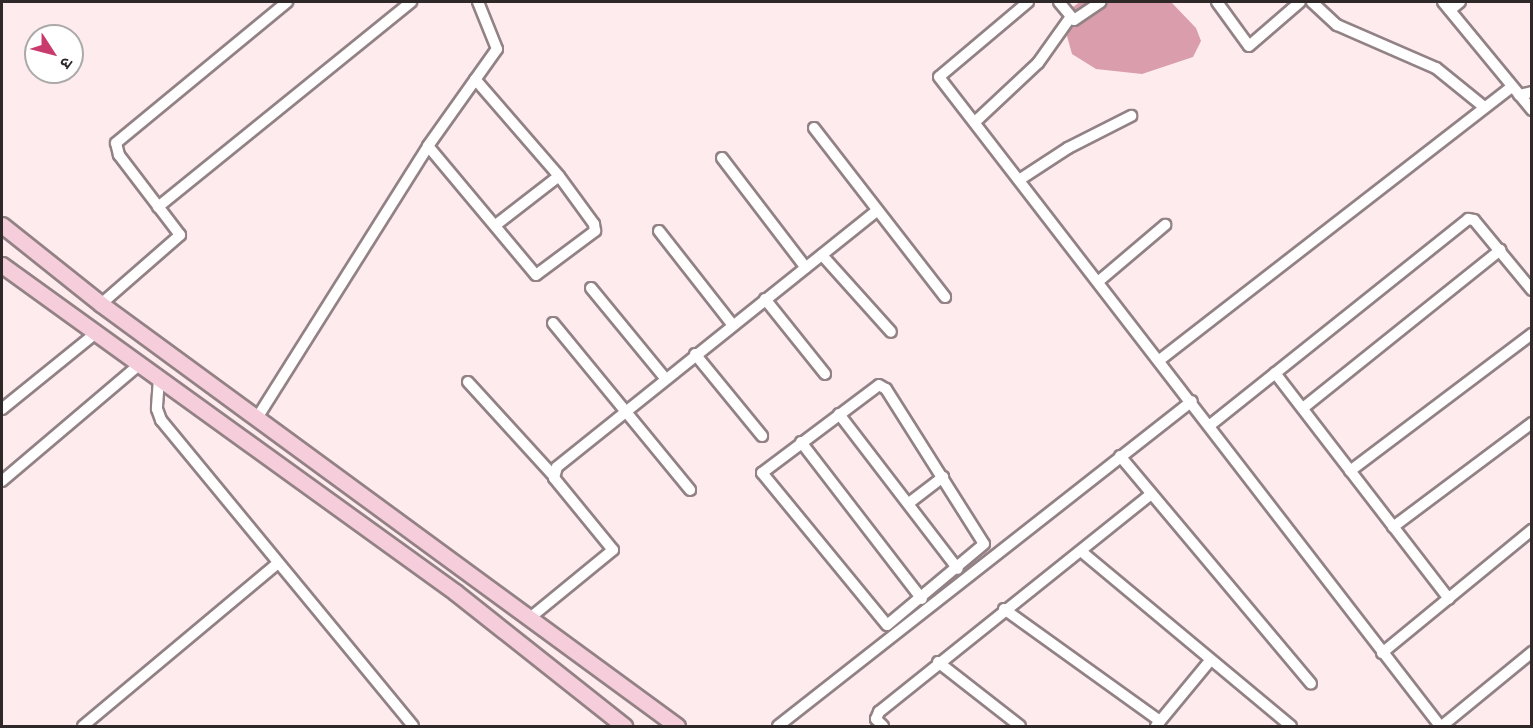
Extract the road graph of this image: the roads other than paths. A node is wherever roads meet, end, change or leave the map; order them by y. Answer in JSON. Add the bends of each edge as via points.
{"nodes":[{"id":1,"x":287,"y":2,"type":"edge"},
{"id":2,"x":411,"y":2,"type":"edge"},
{"id":3,"x":478,"y":2,"type":"edge"},
{"id":4,"x":1028,"y":2,"type":"edge"},
{"id":5,"x":1059,"y":2,"type":"edge"},
{"id":6,"x":1101,"y":2,"type":"edge"},
{"id":7,"x":1217,"y":2,"type":"edge"},
{"id":8,"x":1300,"y":2,"type":"edge"},
{"id":9,"x":1312,"y":2,"type":"edge"},
{"id":10,"x":1460,"y":2,"type":"edge"},
{"id":11,"x":1446,"y":6,"type":"edge"},
{"id":12,"x":1070,"y":18,"type":"junction"},
{"id":13,"x":475,"y":79,"type":"junction"},
{"id":14,"x":1515,"y":91,"type":"junction"},
{"id":15,"x":1532,"y":92,"type":"edge"},
{"id":16,"x":1483,"y":106,"type":"junction"},
{"id":17,"x":1532,"y":110,"type":"edge"},
{"id":18,"x":1131,"y":117,"type":"dead end"},
{"id":19,"x":976,"y":121,"type":"junction"},
{"id":20,"x":814,"y":128,"type":"dead end"},
{"id":21,"x":428,"y":146,"type":"junction"},
{"id":22,"x":722,"y":158,"type":"dead end"},
{"id":23,"x":559,"y":176,"type":"junction"},
{"id":24,"x":1019,"y":180,"type":"junction"},
{"id":25,"x":158,"y":207,"type":"junction"},
{"id":26,"x":876,"y":211,"type":"junction"},
{"id":27,"x":2,"y":224,"type":"edge"},
{"id":28,"x":497,"y":224,"type":"junction"},
{"id":29,"x":1165,"y":225,"type":"dead end"},
{"id":30,"x":659,"y":231,"type":"dead end"},
{"id":31,"x":1500,"y":250,"type":"junction"},
{"id":32,"x":822,"y":255,"type":"junction"},
{"id":33,"x":2,"y":265,"type":"edge"},
{"id":34,"x":806,"y":268,"type":"junction"},
{"id":35,"x":1099,"y":281,"type":"junction"},
{"id":36,"x":591,"y":288,"type":"dead end"},
{"id":37,"x":1532,"y":290,"type":"edge"},
{"id":38,"x":945,"y":297,"type":"dead end"},
{"id":39,"x":765,"y":299,"type":"junction"},
{"id":40,"x":101,"y":304,"type":"junction"},
{"id":41,"x":553,"y":323,"type":"dead end"},
{"id":42,"x":732,"y":324,"type":"junction"},
{"id":43,"x":891,"y":332,"type":"dead end"},
{"id":44,"x":96,"y":333,"type":"junction"},
{"id":45,"x":1532,"y":334,"type":"edge"},
{"id":46,"x":695,"y":354,"type":"junction"},
{"id":47,"x":1161,"y":359,"type":"junction"},
{"id":48,"x":139,"y":365,"type":"junction"},
{"id":49,"x":1275,"y":373,"type":"junction"},
{"id":50,"x":825,"y":374,"type":"dead end"},
{"id":51,"x":159,"y":378,"type":"junction"},
{"id":52,"x":666,"y":378,"type":"junction"},
{"id":53,"x":468,"y":382,"type":"dead end"},
{"id":54,"x":1192,"y":401,"type":"junction"},
{"id":55,"x":1303,"y":408,"type":"junction"},
{"id":56,"x":2,"y":409,"type":"edge"},
{"id":57,"x":624,"y":412,"type":"junction"},
{"id":58,"x":839,"y":414,"type":"junction"},
{"id":59,"x":257,"y":418,"type":"junction"},
{"id":60,"x":1532,"y":423,"type":"edge"},
{"id":61,"x":1209,"y":426,"type":"junction"},
{"id":62,"x":762,"y":436,"type":"dead end"},
{"id":63,"x":801,"y":442,"type":"junction"},
{"id":64,"x":1120,"y":456,"type":"junction"},
{"id":65,"x":1350,"y":471,"type":"junction"},
{"id":66,"x":553,"y":476,"type":"junction"},
{"id":67,"x":943,"y":477,"type":"junction"},
{"id":68,"x":2,"y":481,"type":"edge"},
{"id":69,"x":690,"y":490,"type":"dead end"},
{"id":70,"x":1151,"y":494,"type":"junction"},
{"id":71,"x":909,"y":503,"type":"junction"},
{"id":72,"x":1393,"y":527,"type":"junction"},
{"id":73,"x":1532,"y":530,"type":"edge"},
{"id":74,"x":1082,"y":552,"type":"junction"},
{"id":75,"x":278,"y":563,"type":"junction"},
{"id":76,"x":958,"y":569,"type":"junction"},
{"id":77,"x":922,"y":599,"type":"junction"},
{"id":78,"x":1449,"y":599,"type":"junction"},
{"id":79,"x":1004,"y":609,"type":"junction"},
{"id":80,"x":909,"y":616,"type":"junction"},
{"id":81,"x":531,"y":617,"type":"junction"},
{"id":82,"x":1532,"y":652,"type":"edge"},
{"id":83,"x":1382,"y":653,"type":"junction"},
{"id":84,"x":938,"y":662,"type":"junction"},
{"id":85,"x":1209,"y":662,"type":"junction"},
{"id":86,"x":1311,"y":684,"type":"dead end"},
{"id":87,"x":1278,"y":717,"type":"junction"},
{"id":88,"x":1158,"y":724,"type":"edge"},
{"id":89,"x":83,"y":726,"type":"edge"},
{"id":90,"x":413,"y":726,"type":"edge"},
{"id":91,"x":624,"y":726,"type":"edge"},
{"id":92,"x":677,"y":726,"type":"edge"},
{"id":93,"x":778,"y":726,"type":"edge"},
{"id":94,"x":883,"y":726,"type":"edge"},
{"id":95,"x":1020,"y":726,"type":"edge"},
{"id":96,"x":1271,"y":726,"type":"edge"},
{"id":97,"x":1291,"y":726,"type":"edge"},
{"id":98,"x":1441,"y":726,"type":"edge"}],
"edges":[{"from":1,"to":25,"type":"street","via":[[116,143],[119,156]]},
{"from":2,"to":25,"type":"street"},
{"from":3,"to":13,"type":"street","via":[[498,47]]},
{"from":4,"to":19,"type":"street","via":[[940,74]]},
{"from":5,"to":12,"type":"street"},
{"from":6,"to":12,"type":"street","via":[[1076,19]]},
{"from":7,"to":8,"type":"street","via":[[1249,46]]},
{"from":9,"to":16,"type":"street","via":[[1337,25],[1436,68]]},
{"from":10,"to":11,"type":"street"},
{"from":11,"to":14,"type":"street"},
{"from":12,"to":19,"type":"street","via":[[1038,63]]},
{"from":13,"to":21,"type":"street"},
{"from":13,"to":23,"type":"street"},
{"from":14,"to":15,"type":"street"},
{"from":14,"to":16,"type":"street"},
{"from":14,"to":17,"type":"street"},
{"from":16,"to":47,"type":"street"},
{"from":18,"to":24,"type":"street","via":[[1068,148]]},
{"from":19,"to":24,"type":"street"},
{"from":20,"to":26,"type":"street"},
{"from":21,"to":28,"type":"street"},
{"from":21,"to":59,"type":"street"},
{"from":22,"to":34,"type":"street"},
{"from":23,"to":28,"type":"street"},
{"from":23,"to":28,"type":"street","via":[[594,224],[593,233],[537,276]]},
{"from":24,"to":35,"type":"street"},
{"from":25,"to":40,"type":"street","via":[[180,237]]},
{"from":26,"to":32,"type":"street"},
{"from":26,"to":38,"type":"street"},
{"from":27,"to":40,"type":"main road"},
{"from":29,"to":35,"type":"street"},
{"from":30,"to":42,"type":"street"},
{"from":31,"to":37,"type":"street"},
{"from":31,"to":49,"type":"street","via":[[1474,220],[1468,219]]},
{"from":31,"to":55,"type":"street"},
{"from":32,"to":34,"type":"street"},
{"from":32,"to":43,"type":"street"},
{"from":33,"to":44,"type":"main road"},
{"from":34,"to":39,"type":"street"},
{"from":35,"to":47,"type":"street"},
{"from":36,"to":52,"type":"street"},
{"from":39,"to":42,"type":"street"},
{"from":39,"to":50,"type":"street"},
{"from":40,"to":59,"type":"main road"},
{"from":41,"to":57,"type":"street"},
{"from":42,"to":46,"type":"street"},
{"from":44,"to":48,"type":"main road"},
{"from":44,"to":56,"type":"street"},
{"from":45,"to":65,"type":"street"},
{"from":46,"to":52,"type":"street"},
{"from":46,"to":62,"type":"street"},
{"from":47,"to":54,"type":"street"},
{"from":48,"to":51,"type":"main road"},
{"from":48,"to":68,"type":"street"},
{"from":49,"to":55,"type":"street"},
{"from":49,"to":61,"type":"street"},
{"from":51,"to":75,"type":"street","via":[[157,409],[161,420]]},
{"from":51,"to":91,"type":"main road","via":[[455,592]]},
{"from":52,"to":57,"type":"street"},
{"from":53,"to":66,"type":"street"},
{"from":54,"to":61,"type":"street"},
{"from":54,"to":64,"type":"street"},
{"from":55,"to":65,"type":"street"},
{"from":57,"to":66,"type":"street","via":[[557,467]]},
{"from":57,"to":69,"type":"street"},
{"from":58,"to":63,"type":"street"},
{"from":58,"to":67,"type":"street","via":[[881,385]]},
{"from":58,"to":71,"type":"street"},
{"from":59,"to":81,"type":"main road"},
{"from":60,"to":72,"type":"street"},
{"from":61,"to":83,"type":"street"},
{"from":63,"to":77,"type":"street"},
{"from":63,"to":80,"type":"street","via":[[762,473],[885,624]]},
{"from":64,"to":70,"type":"street"},
{"from":64,"to":80,"type":"street"},
{"from":65,"to":72,"type":"street"},
{"from":66,"to":81,"type":"street","via":[[614,549]]},
{"from":67,"to":71,"type":"street"},
{"from":67,"to":76,"type":"street","via":[[984,544]]},
{"from":70,"to":74,"type":"street"},
{"from":70,"to":86,"type":"street"},
{"from":71,"to":76,"type":"street"},
{"from":72,"to":78,"type":"street"},
{"from":73,"to":78,"type":"street"},
{"from":74,"to":79,"type":"street"},
{"from":74,"to":85,"type":"street"},
{"from":75,"to":89,"type":"street"},
{"from":75,"to":90,"type":"street"},
{"from":76,"to":77,"type":"street"},
{"from":77,"to":80,"type":"street"},
{"from":78,"to":83,"type":"street"},
{"from":79,"to":84,"type":"street"},
{"from":79,"to":88,"type":"street"},
{"from":80,"to":93,"type":"street"},
{"from":81,"to":92,"type":"main road"},
{"from":82,"to":98,"type":"street"},
{"from":83,"to":98,"type":"street"},
{"from":84,"to":94,"type":"street","via":[[877,715]]},
{"from":84,"to":95,"type":"street"},
{"from":85,"to":87,"type":"street"},
{"from":85,"to":88,"type":"street"},
{"from":87,"to":96,"type":"street"},
{"from":87,"to":97,"type":"street"}]}
